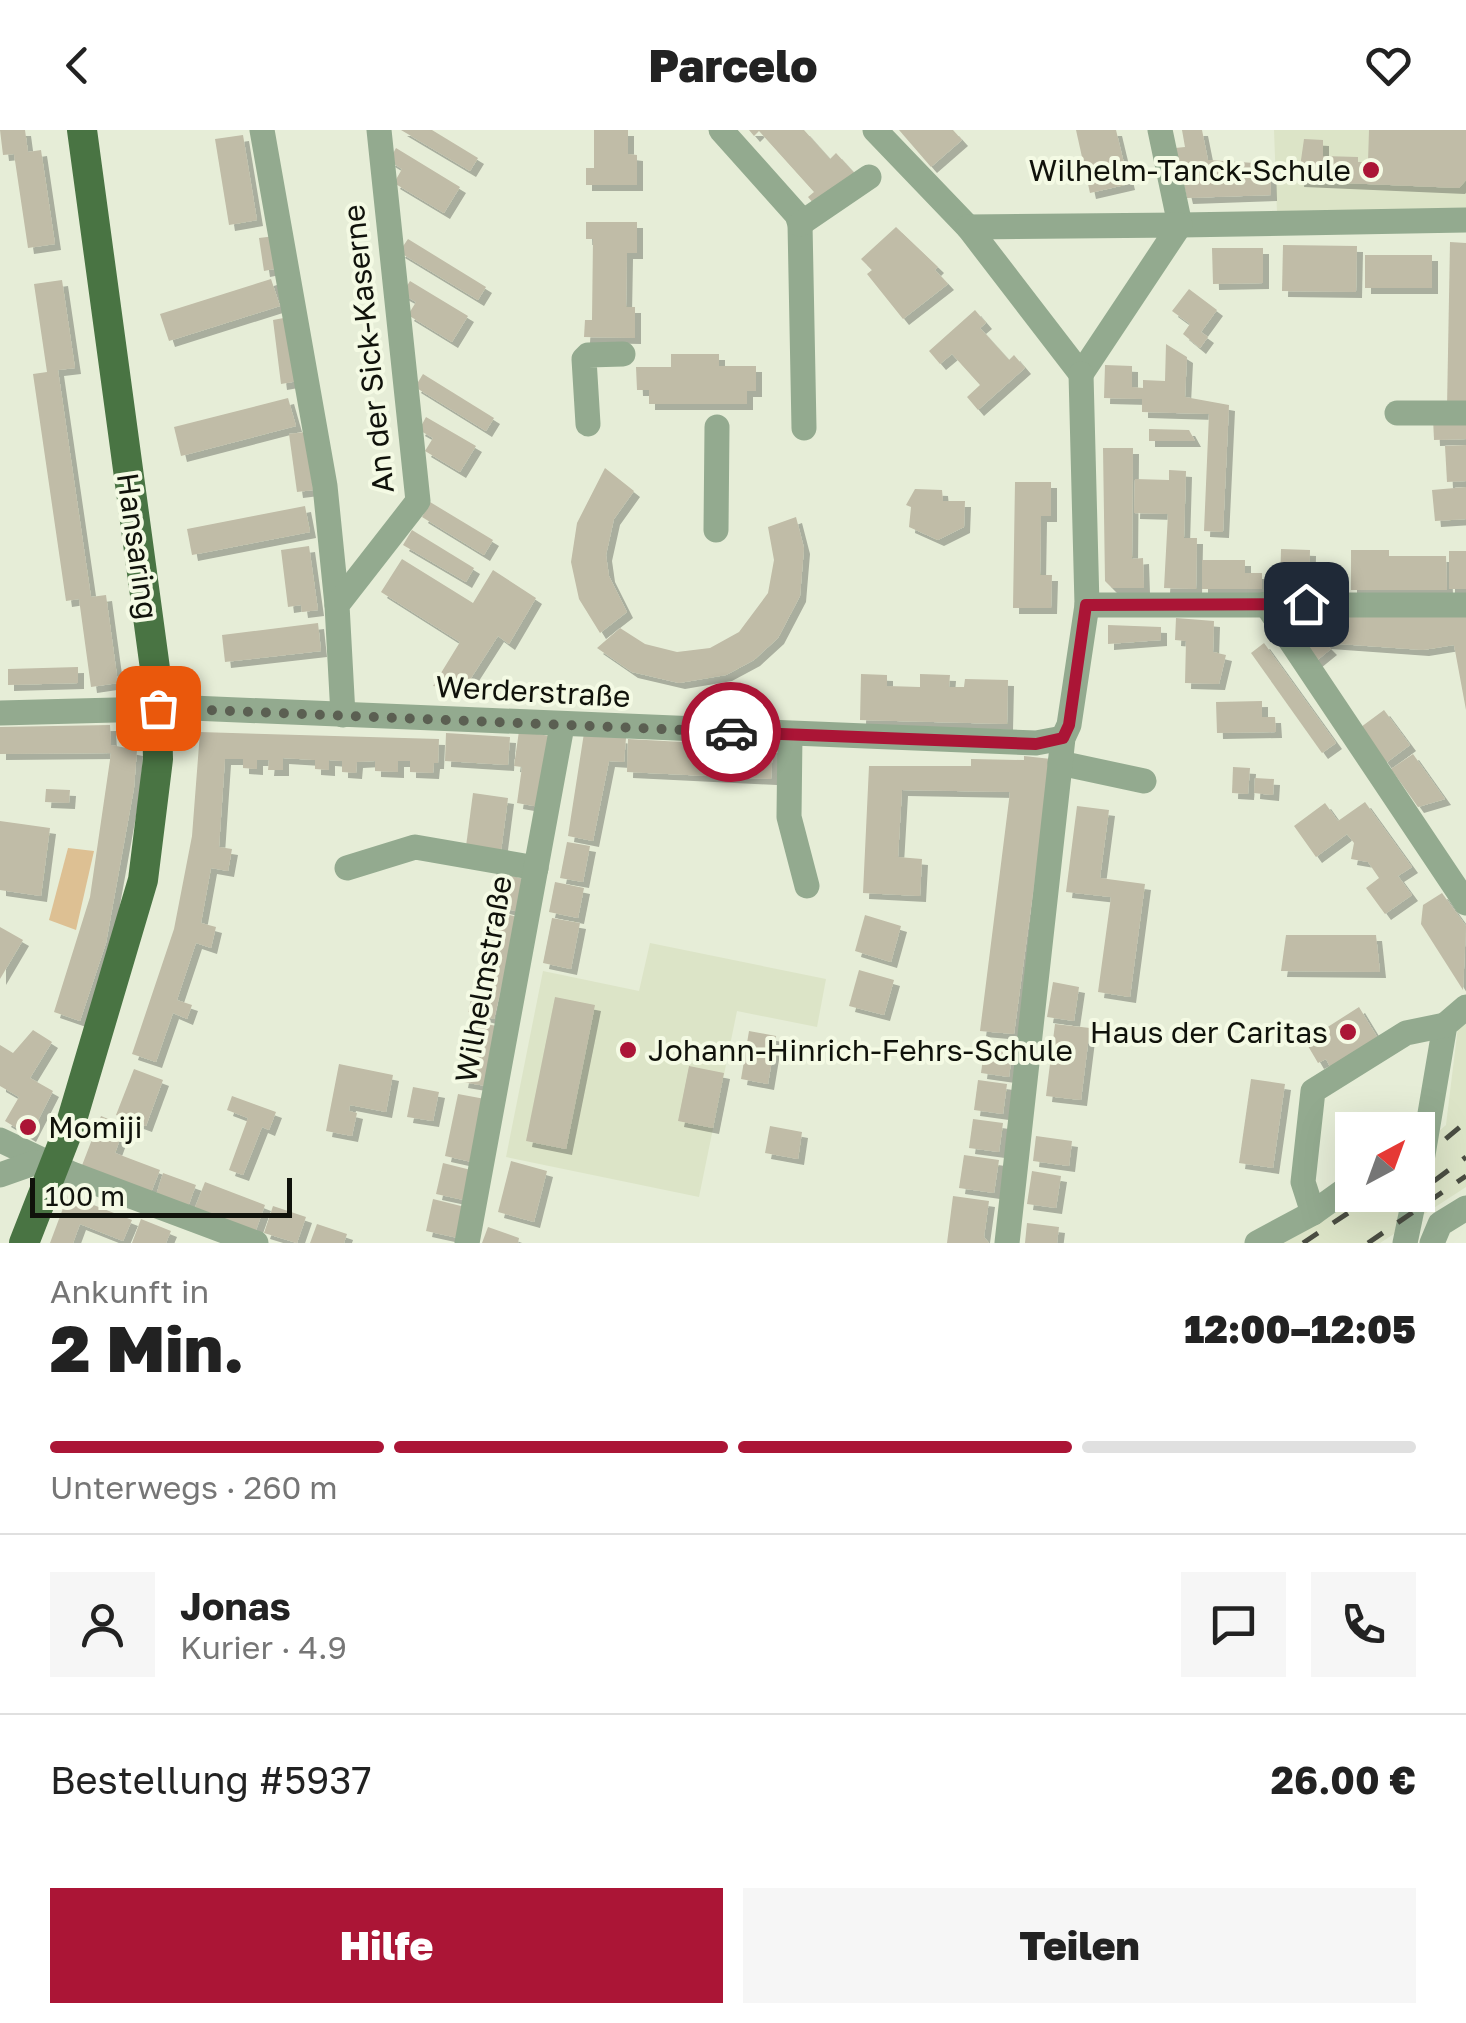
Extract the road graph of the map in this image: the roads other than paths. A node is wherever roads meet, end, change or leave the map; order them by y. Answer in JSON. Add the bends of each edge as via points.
{"nodes":[{"id":1,"x":82,"y":130,"type":"edge"},
{"id":2,"x":262,"y":130,"type":"edge"},
{"id":3,"x":378,"y":130,"type":"edge"},
{"id":4,"x":721,"y":130,"type":"edge"},
{"id":5,"x":875,"y":130,"type":"edge"},
{"id":6,"x":1160,"y":130,"type":"edge"},
{"id":7,"x":869,"y":178,"type":"dead end"},
{"id":8,"x":1466,"y":220,"type":"edge"},
{"id":9,"x":800,"y":224,"type":"junction"},
{"id":10,"x":1180,"y":226,"type":"junction"},
{"id":11,"x":968,"y":227,"type":"junction"},
{"id":12,"x":624,"y":354,"type":"dead end"},
{"id":13,"x":1081,"y":374,"type":"junction"},
{"id":14,"x":1466,"y":412,"type":"edge"},
{"id":15,"x":1397,"y":413,"type":"dead end"},
{"id":16,"x":588,"y":424,"type":"dead end"},
{"id":17,"x":717,"y":427,"type":"dead end"},
{"id":18,"x":804,"y":428,"type":"dead end"},
{"id":19,"x":716,"y":530,"type":"dead end"},
{"id":20,"x":1266,"y":604,"type":"junction"},
{"id":21,"x":337,"y":605,"type":"junction"},
{"id":22,"x":1086,"y":605,"type":"junction"},
{"id":23,"x":1466,"y":605,"type":"edge"},
{"id":24,"x":158,"y":708,"type":"junction"},
{"id":25,"x":0,"y":712,"type":"edge"},
{"id":26,"x":343,"y":715,"type":"junction"},
{"id":27,"x":562,"y":726,"type":"junction"},
{"id":28,"x":790,"y":734,"type":"junction"},
{"id":29,"x":1062,"y":751,"type":"junction"},
{"id":30,"x":1144,"y":781,"type":"dead end"},
{"id":31,"x":347,"y":868,"type":"dead end"},
{"id":32,"x":536,"y":868,"type":"junction"},
{"id":33,"x":807,"y":886,"type":"dead end"},
{"id":34,"x":1466,"y":903,"type":"edge"},
{"id":35,"x":1466,"y":1007,"type":"edge"},
{"id":36,"x":1446,"y":1026,"type":"junction"},
{"id":37,"x":1428,"y":1112,"type":"edge"},
{"id":38,"x":0,"y":1140,"type":"edge"},
{"id":39,"x":54,"y":1166,"type":"junction"},
{"id":40,"x":0,"y":1174,"type":"edge"},
{"id":41,"x":1335,"y":1198,"type":"edge"},
{"id":42,"x":1466,"y":1208,"type":"edge"},
{"id":43,"x":1412,"y":1212,"type":"edge"},
{"id":44,"x":1314,"y":1214,"type":"junction"},
{"id":45,"x":24,"y":1243,"type":"edge"},
{"id":46,"x":256,"y":1243,"type":"edge"},
{"id":47,"x":467,"y":1243,"type":"edge"},
{"id":48,"x":1007,"y":1243,"type":"edge"},
{"id":49,"x":1256,"y":1243,"type":"edge"},
{"id":50,"x":1406,"y":1243,"type":"edge"},
{"id":51,"x":1432,"y":1243,"type":"edge"}],
"edges":[{"from":1,"to":24,"type":"main road","name":"Hansaring"},
{"from":2,"to":21,"type":"street","via":[[325,486]]},
{"from":3,"to":21,"type":"street","name":"An der Sick-Kaserne","via":[[418,501]]},
{"from":4,"to":9,"type":"street"},
{"from":5,"to":11,"type":"street"},
{"from":6,"to":10,"type":"street"},
{"from":7,"to":9,"type":"street"},
{"from":8,"to":10,"type":"street"},
{"from":9,"to":18,"type":"street"},
{"from":10,"to":11,"type":"street"},
{"from":10,"to":13,"type":"street"},
{"from":11,"to":13,"type":"street"},
{"from":12,"to":16,"type":"street","via":[[584,358]]},
{"from":13,"to":22,"type":"street"},
{"from":14,"to":15,"type":"street"},
{"from":17,"to":19,"type":"street"},
{"from":20,"to":22,"type":"street"},
{"from":20,"to":23,"type":"street"},
{"from":20,"to":34,"type":"street"},
{"from":21,"to":26,"type":"street"},
{"from":22,"to":29,"type":"street"},
{"from":24,"to":25,"type":"street","name":"Werderstraße"},
{"from":24,"to":26,"type":"street","name":"Werderstraße"},
{"from":24,"to":39,"type":"main road","name":"Hansaring","via":[[144,880]]},
{"from":26,"to":27,"type":"street","name":"Werderstraße"},
{"from":27,"to":28,"type":"street","name":"Werderstraße"},
{"from":27,"to":32,"type":"street","name":"Wilhelmstraße"},
{"from":28,"to":29,"type":"street","name":"Werderstraße","via":[[1036,744]]},
{"from":28,"to":33,"type":"street","via":[[788,816]]},
{"from":29,"to":30,"type":"street","name":"Werderstraße"},
{"from":29,"to":48,"type":"street"},
{"from":31,"to":32,"type":"street","via":[[414,847]]},
{"from":32,"to":47,"type":"street","name":"Wilhelmstraße"},
{"from":35,"to":36,"type":"street"},
{"from":36,"to":37,"type":"street"},
{"from":36,"to":44,"type":"street","via":[[1406,1032],[1313,1091],[1303,1182]]},
{"from":38,"to":39,"type":"street"},
{"from":39,"to":40,"type":"street","via":[[34,1162]]},
{"from":39,"to":45,"type":"main road","name":"Hansaring"},
{"from":39,"to":46,"type":"street"},
{"from":41,"to":44,"type":"street"},
{"from":42,"to":51,"type":"street","via":[[1440,1224]]},
{"from":43,"to":50,"type":"street"},
{"from":44,"to":49,"type":"street"}]}
